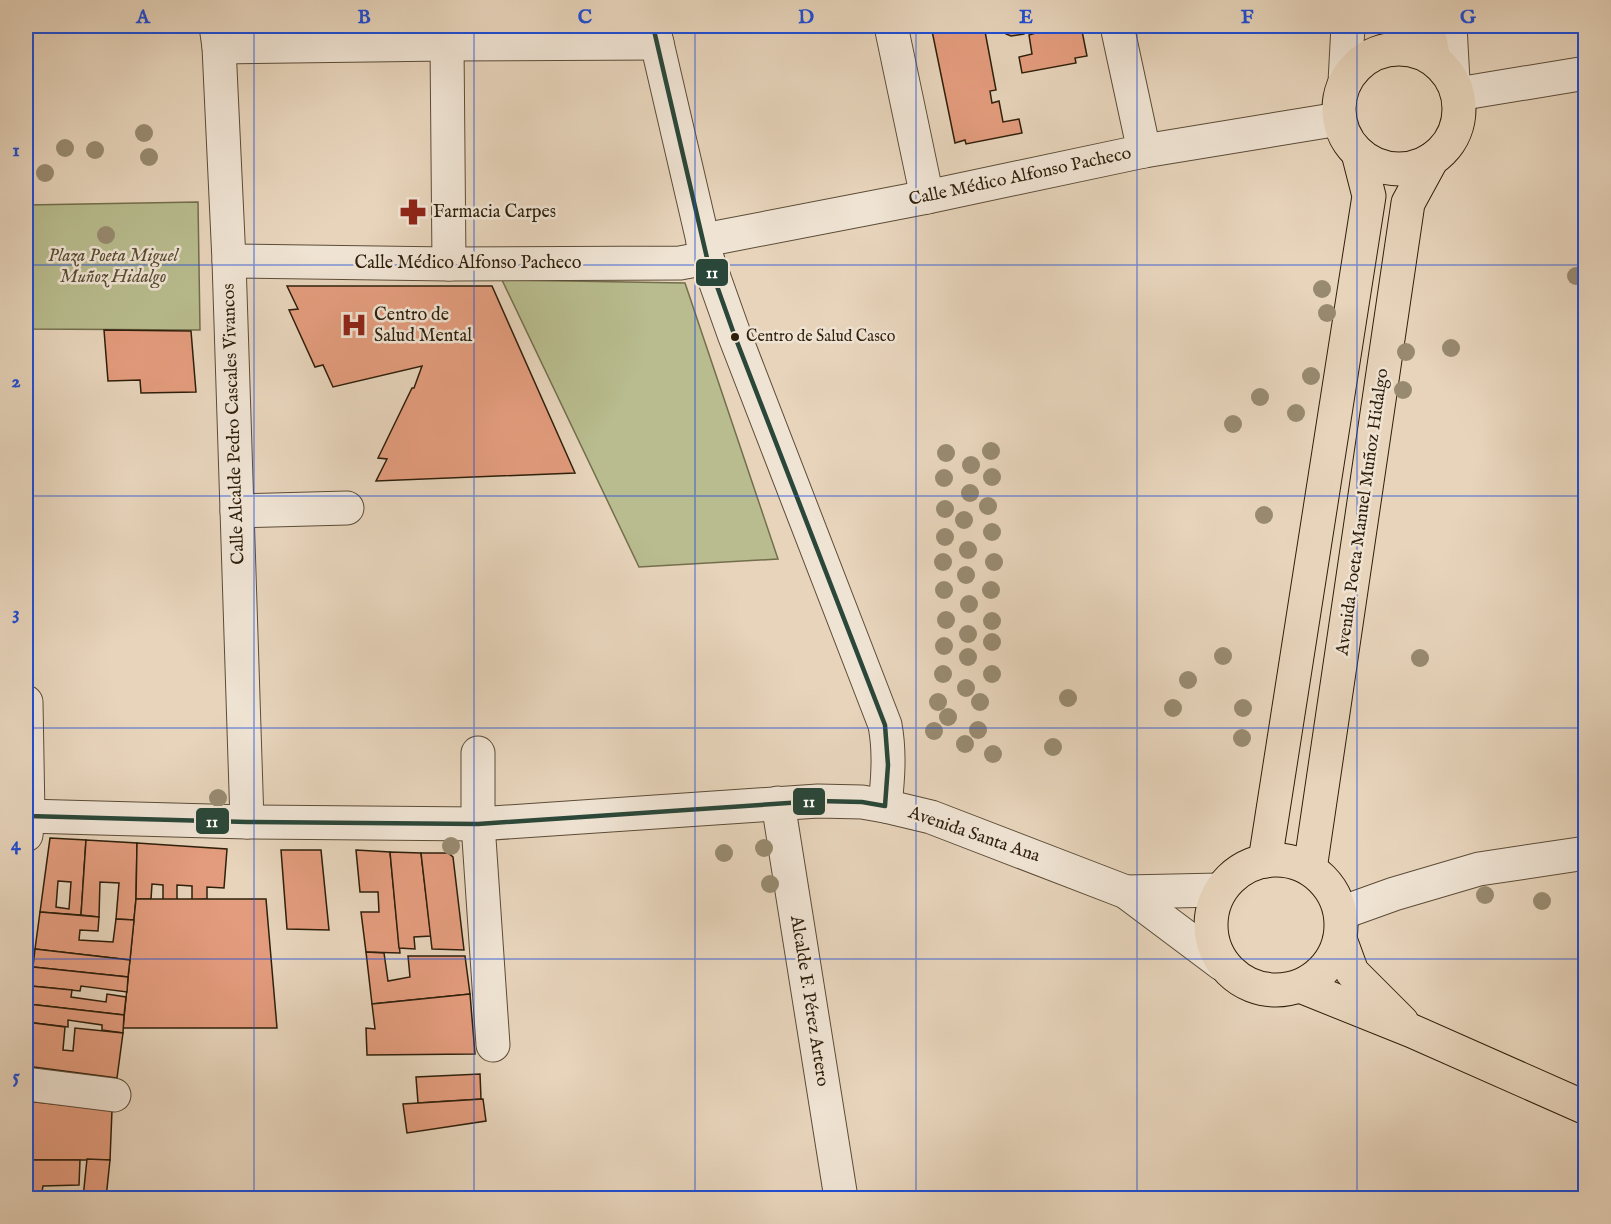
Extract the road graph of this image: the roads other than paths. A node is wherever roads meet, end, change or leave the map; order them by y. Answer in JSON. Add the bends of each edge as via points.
{"nodes":[{"id":1,"x":891,"y":26,"type":"edge"},
{"id":2,"x":1117,"y":26,"type":"edge"},
{"id":3,"x":1348,"y":26,"type":"edge"},
{"id":4,"x":1373,"y":26,"type":"edge"},
{"id":5,"x":1427,"y":26,"type":"edge"},
{"id":6,"x":1450,"y":26,"type":"edge"},
{"id":7,"x":655,"y":34,"type":"edge"},
{"id":8,"x":404,"y":35,"type":"edge"},
{"id":9,"x":446,"y":35,"type":"edge"},
{"id":10,"x":217,"y":36,"type":"edge"},
{"id":11,"x":1353,"y":71,"type":"junction"},
{"id":12,"x":1586,"y":73,"type":"edge"},
{"id":13,"x":1448,"y":78,"type":"junction"},
{"id":14,"x":1339,"y":119,"type":"junction"},
{"id":15,"x":1143,"y":151,"type":"junction"},
{"id":16,"x":1358,"y":153,"type":"junction"},
{"id":17,"x":1432,"y":159,"type":"junction"},
{"id":18,"x":927,"y":196,"type":"junction"},
{"id":19,"x":705,"y":250,"type":"junction"},
{"id":20,"x":229,"y":261,"type":"junction"},
{"id":21,"x":449,"y":264,"type":"junction"},
{"id":22,"x":347,"y":508,"type":"dead end"},
{"id":23,"x":237,"y":511,"type":"junction"},
{"id":24,"x":26,"y":702,"type":"edge"},
{"id":25,"x":478,"y":753,"type":"dead end"},
{"id":26,"x":778,"y":803,"type":"junction"},
{"id":27,"x":885,"y":806,"type":"junction"},
{"id":28,"x":26,"y":822,"type":"edge"},
{"id":29,"x":247,"y":822,"type":"junction"},
{"id":30,"x":477,"y":824,"type":"junction"},
{"id":31,"x":1586,"y":853,"type":"edge"},
{"id":32,"x":1265,"y":861,"type":"junction"},
{"id":33,"x":1310,"y":869,"type":"junction"},
{"id":34,"x":1220,"y":890,"type":"junction"},
{"id":35,"x":1126,"y":892,"type":"junction"},
{"id":36,"x":1340,"y":926,"type":"junction"},
{"id":37,"x":1222,"y":964,"type":"junction"},
{"id":38,"x":1300,"y":986,"type":"junction"},
{"id":39,"x":1412,"y":1031,"type":"junction"},
{"id":40,"x":493,"y":1045,"type":"dead end"},
{"id":41,"x":26,"y":1084,"type":"edge"},
{"id":42,"x":114,"y":1095,"type":"dead end"},
{"id":43,"x":1586,"y":1108,"type":"edge"},
{"id":44,"x":840,"y":1198,"type":"edge"}],
"edges":[{"from":1,"to":18,"type":"street"},
{"from":2,"to":15,"type":"street"},
{"from":3,"to":11,"type":"street"},
{"from":4,"to":11,"type":"main road"},
{"from":5,"to":13,"type":"main road"},
{"from":6,"to":13,"type":"street"},
{"from":7,"to":9,"type":"street"},
{"from":7,"to":19,"type":"street"},
{"from":8,"to":9,"type":"street"},
{"from":8,"to":10,"type":"street"},
{"from":9,"to":21,"type":"street"},
{"from":10,"to":20,"type":"street","name":"Calle Alcalde Pedro Cascales Vivancos"},
{"from":11,"to":13,"type":"main road","via":[[1378,51],[1397,48],[1417,50]]},
{"from":11,"to":14,"type":"main road","via":[[1340,94]]},
{"from":12,"to":13,"type":"street"},
{"from":13,"to":17,"type":"main road","via":[[1460,112],[1456,131]]},
{"from":14,"to":15,"type":"street","name":"Calle Médico Alfonso Pacheco"},
{"from":14,"to":16,"type":"main road"},
{"from":15,"to":18,"type":"street","name":"Calle Médico Alfonso Pacheco"},
{"from":16,"to":17,"type":"main road","via":[[1374,164],[1394,169],[1414,168]]},
{"from":16,"to":32,"type":"main road","via":[[1369,196]]},
{"from":17,"to":33,"type":"main road","name":"Avenida Poeta Manuel Muñoz Hidalgo","via":[[1408,203]]},
{"from":18,"to":19,"type":"street","name":"Calle Médico Alfonso Pacheco","via":[[720,237]]},
{"from":19,"to":21,"type":"street","name":"Calle Médico Alfonso Pacheco","via":[[680,263]]},
{"from":19,"to":27,"type":"street","via":[[885,725],[889,777]]},
{"from":20,"to":21,"type":"street","name":"Calle Médico Alfonso Pacheco"},
{"from":20,"to":23,"type":"street","name":"Calle Alcalde Pedro Cascales Vivancos"},
{"from":22,"to":23,"type":"street"},
{"from":23,"to":29,"type":"street","name":"Calle Alcalde Pedro Cascales Vivancos"},
{"from":24,"to":28,"type":"street"},
{"from":25,"to":30,"type":"street"},
{"from":26,"to":27,"type":"street","name":"Avenida Santa Ana","via":[[862,802]]},
{"from":26,"to":30,"type":"street","name":"Avenida Santa Ana"},
{"from":26,"to":44,"type":"street","name":"Alcalde F. Pérez Artero"},
{"from":27,"to":35,"type":"street","name":"Avenida Santa Ana","via":[[940,820]]},
{"from":28,"to":29,"type":"street","name":"Avenida Santa Ana"},
{"from":29,"to":30,"type":"street","name":"Avenida Santa Ana"},
{"from":30,"to":40,"type":"street"},
{"from":31,"to":36,"type":"street","via":[[1479,869],[1394,894]]},
{"from":32,"to":33,"type":"main road","via":[[1280,860]]},
{"from":32,"to":34,"type":"main road","via":[[1247,866]]},
{"from":33,"to":36,"type":"main road","via":[[1334,896]]},
{"from":34,"to":35,"type":"street"},
{"from":34,"to":37,"type":"main road","via":[[1209,927]]},
{"from":35,"to":37,"type":"street"},
{"from":36,"to":38,"type":"main road","via":[[1332,959],[1318,975]]},
{"from":36,"to":39,"type":"main road","via":[[1352,972]]},
{"from":37,"to":38,"type":"main road","via":[[1237,979],[1257,988],[1279,991]]},
{"from":38,"to":39,"type":"main road"},
{"from":39,"to":43,"type":"main road"},
{"from":41,"to":42,"type":"street"}]}
